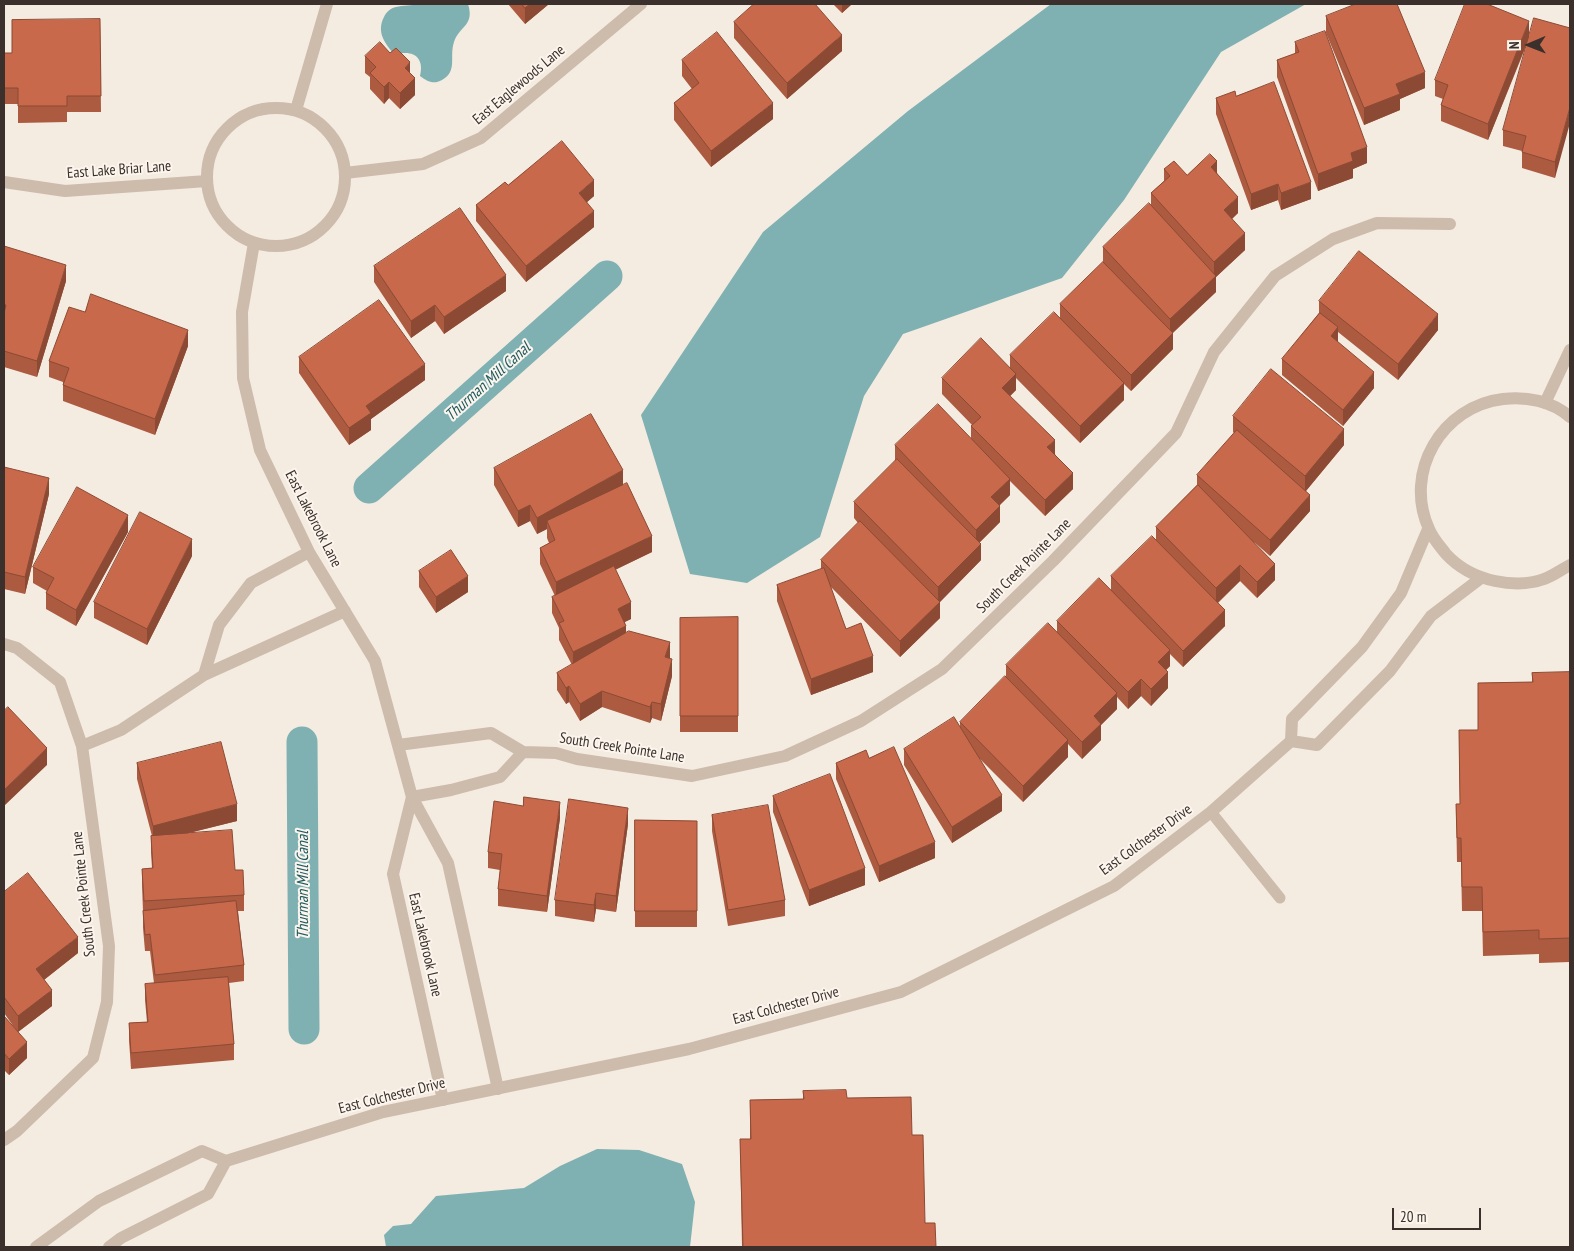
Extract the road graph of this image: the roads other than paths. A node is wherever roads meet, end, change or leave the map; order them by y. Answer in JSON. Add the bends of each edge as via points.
{"nodes":[{"id":1,"x":327,"y":4,"type":"edge"},
{"id":2,"x":641,"y":4,"type":"edge"},
{"id":3,"x":296,"y":110,"type":"junction"},
{"id":4,"x":345,"y":173,"type":"junction"},
{"id":5,"x":207,"y":181,"type":"junction"},
{"id":6,"x":4,"y":182,"type":"edge"},
{"id":7,"x":1450,"y":224,"type":"dead end"},
{"id":8,"x":254,"y":242,"type":"junction"},
{"id":9,"x":1570,"y":350,"type":"edge"},
{"id":10,"x":1546,"y":403,"type":"junction"},
{"id":11,"x":1570,"y":417,"type":"edge"},
{"id":12,"x":1428,"y":529,"type":"junction"},
{"id":13,"x":309,"y":552,"type":"junction"},
{"id":14,"x":1570,"y":565,"type":"edge"},
{"id":15,"x":1481,"y":578,"type":"junction"},
{"id":16,"x":346,"y":612,"type":"junction"},
{"id":17,"x":4,"y":644,"type":"edge"},
{"id":18,"x":204,"y":675,"type":"junction"},
{"id":19,"x":1292,"y":741,"type":"junction"},
{"id":20,"x":398,"y":745,"type":"junction"},
{"id":21,"x":82,"y":746,"type":"junction"},
{"id":22,"x":523,"y":752,"type":"junction"},
{"id":23,"x":412,"y":797,"type":"junction"},
{"id":24,"x":1212,"y":812,"type":"junction"},
{"id":25,"x":1280,"y":898,"type":"dead end"},
{"id":26,"x":498,"y":1089,"type":"junction"},
{"id":27,"x":443,"y":1100,"type":"junction"},
{"id":28,"x":4,"y":1140,"type":"edge"},
{"id":29,"x":226,"y":1161,"type":"junction"},
{"id":30,"x":36,"y":1247,"type":"edge"},
{"id":31,"x":109,"y":1247,"type":"edge"}],
"edges":[{"from":1,"to":3,"type":"street"},
{"from":2,"to":4,"type":"street","name":"East Eaglewoods Lane","via":[[481,138],[423,164]]},
{"from":3,"to":4,"type":"street","via":[[316,119],[331,134],[341,153]]},
{"from":3,"to":5,"type":"street","via":[[274,107],[252,111],[233,122],[218,138],[209,159]]},
{"from":4,"to":8,"type":"street","via":[[343,196],[333,216],[318,232],[298,242],[276,246]]},
{"from":5,"to":6,"type":"street","name":"East Lake Briar Lane","via":[[65,191]]},
{"from":5,"to":8,"type":"street","via":[[211,201],[221,219],[236,233]]},
{"from":7,"to":22,"type":"street","name":"South Creek Pointe Lane","via":[[1378,223],[1333,239],[1275,276],[1214,352],[1176,433],[1053,561],[942,669],[861,721],[785,756],[692,776],[556,753]]},
{"from":8,"to":13,"type":"street","name":"East Lakebrook Lane","via":[[242,312],[243,378],[260,450]]},
{"from":9,"to":10,"type":"street"},
{"from":10,"to":11,"type":"street"},
{"from":10,"to":12,"type":"street","via":[[1517,397],[1488,400],[1462,413],[1441,432],[1427,457],[1421,485]]},
{"from":12,"to":15,"type":"street","via":[[1454,562]]},
{"from":12,"to":19,"type":"street","via":[[1401,593],[1362,647],[1292,719]]},
{"from":13,"to":16,"type":"street","name":"East Lakebrook Lane"},
{"from":13,"to":18,"type":"street","via":[[251,583],[219,625]]},
{"from":14,"to":15,"type":"street","via":[[1543,580],[1512,584]]},
{"from":15,"to":19,"type":"street","via":[[1431,616],[1390,671],[1317,746]]},
{"from":16,"to":18,"type":"street"},
{"from":16,"to":20,"type":"street","name":"East Lakebrook Lane","via":[[375,661]]},
{"from":17,"to":21,"type":"street","name":"South Creek Pointe Lane","via":[[17,648],[60,682]]},
{"from":18,"to":21,"type":"street","via":[[121,730]]},
{"from":19,"to":24,"type":"street","name":"East Colchester Drive"},
{"from":20,"to":22,"type":"street","name":"South Creek Pointe Lane","via":[[491,733]]},
{"from":20,"to":23,"type":"street","name":"East Lakebrook Lane"},
{"from":21,"to":28,"type":"street","name":"South Creek Pointe Lane","via":[[109,946],[107,1002],[93,1058]]},
{"from":22,"to":23,"type":"street","via":[[500,777]]},
{"from":23,"to":26,"type":"street","name":"East Lakebrook Lane","via":[[448,863]]},
{"from":23,"to":27,"type":"street","name":"East Lakebrook Lane","via":[[393,874]]},
{"from":24,"to":25,"type":"lane"},
{"from":24,"to":26,"type":"street","name":"East Colchester Drive","via":[[1114,886],[901,992],[689,1049]]},
{"from":26,"to":27,"type":"street","name":"East Colchester Drive"},
{"from":27,"to":29,"type":"street","name":"East Colchester Drive","via":[[383,1112]]},
{"from":29,"to":30,"type":"street","via":[[202,1151],[99,1200]]},
{"from":29,"to":31,"type":"street","via":[[208,1194]]}]}
